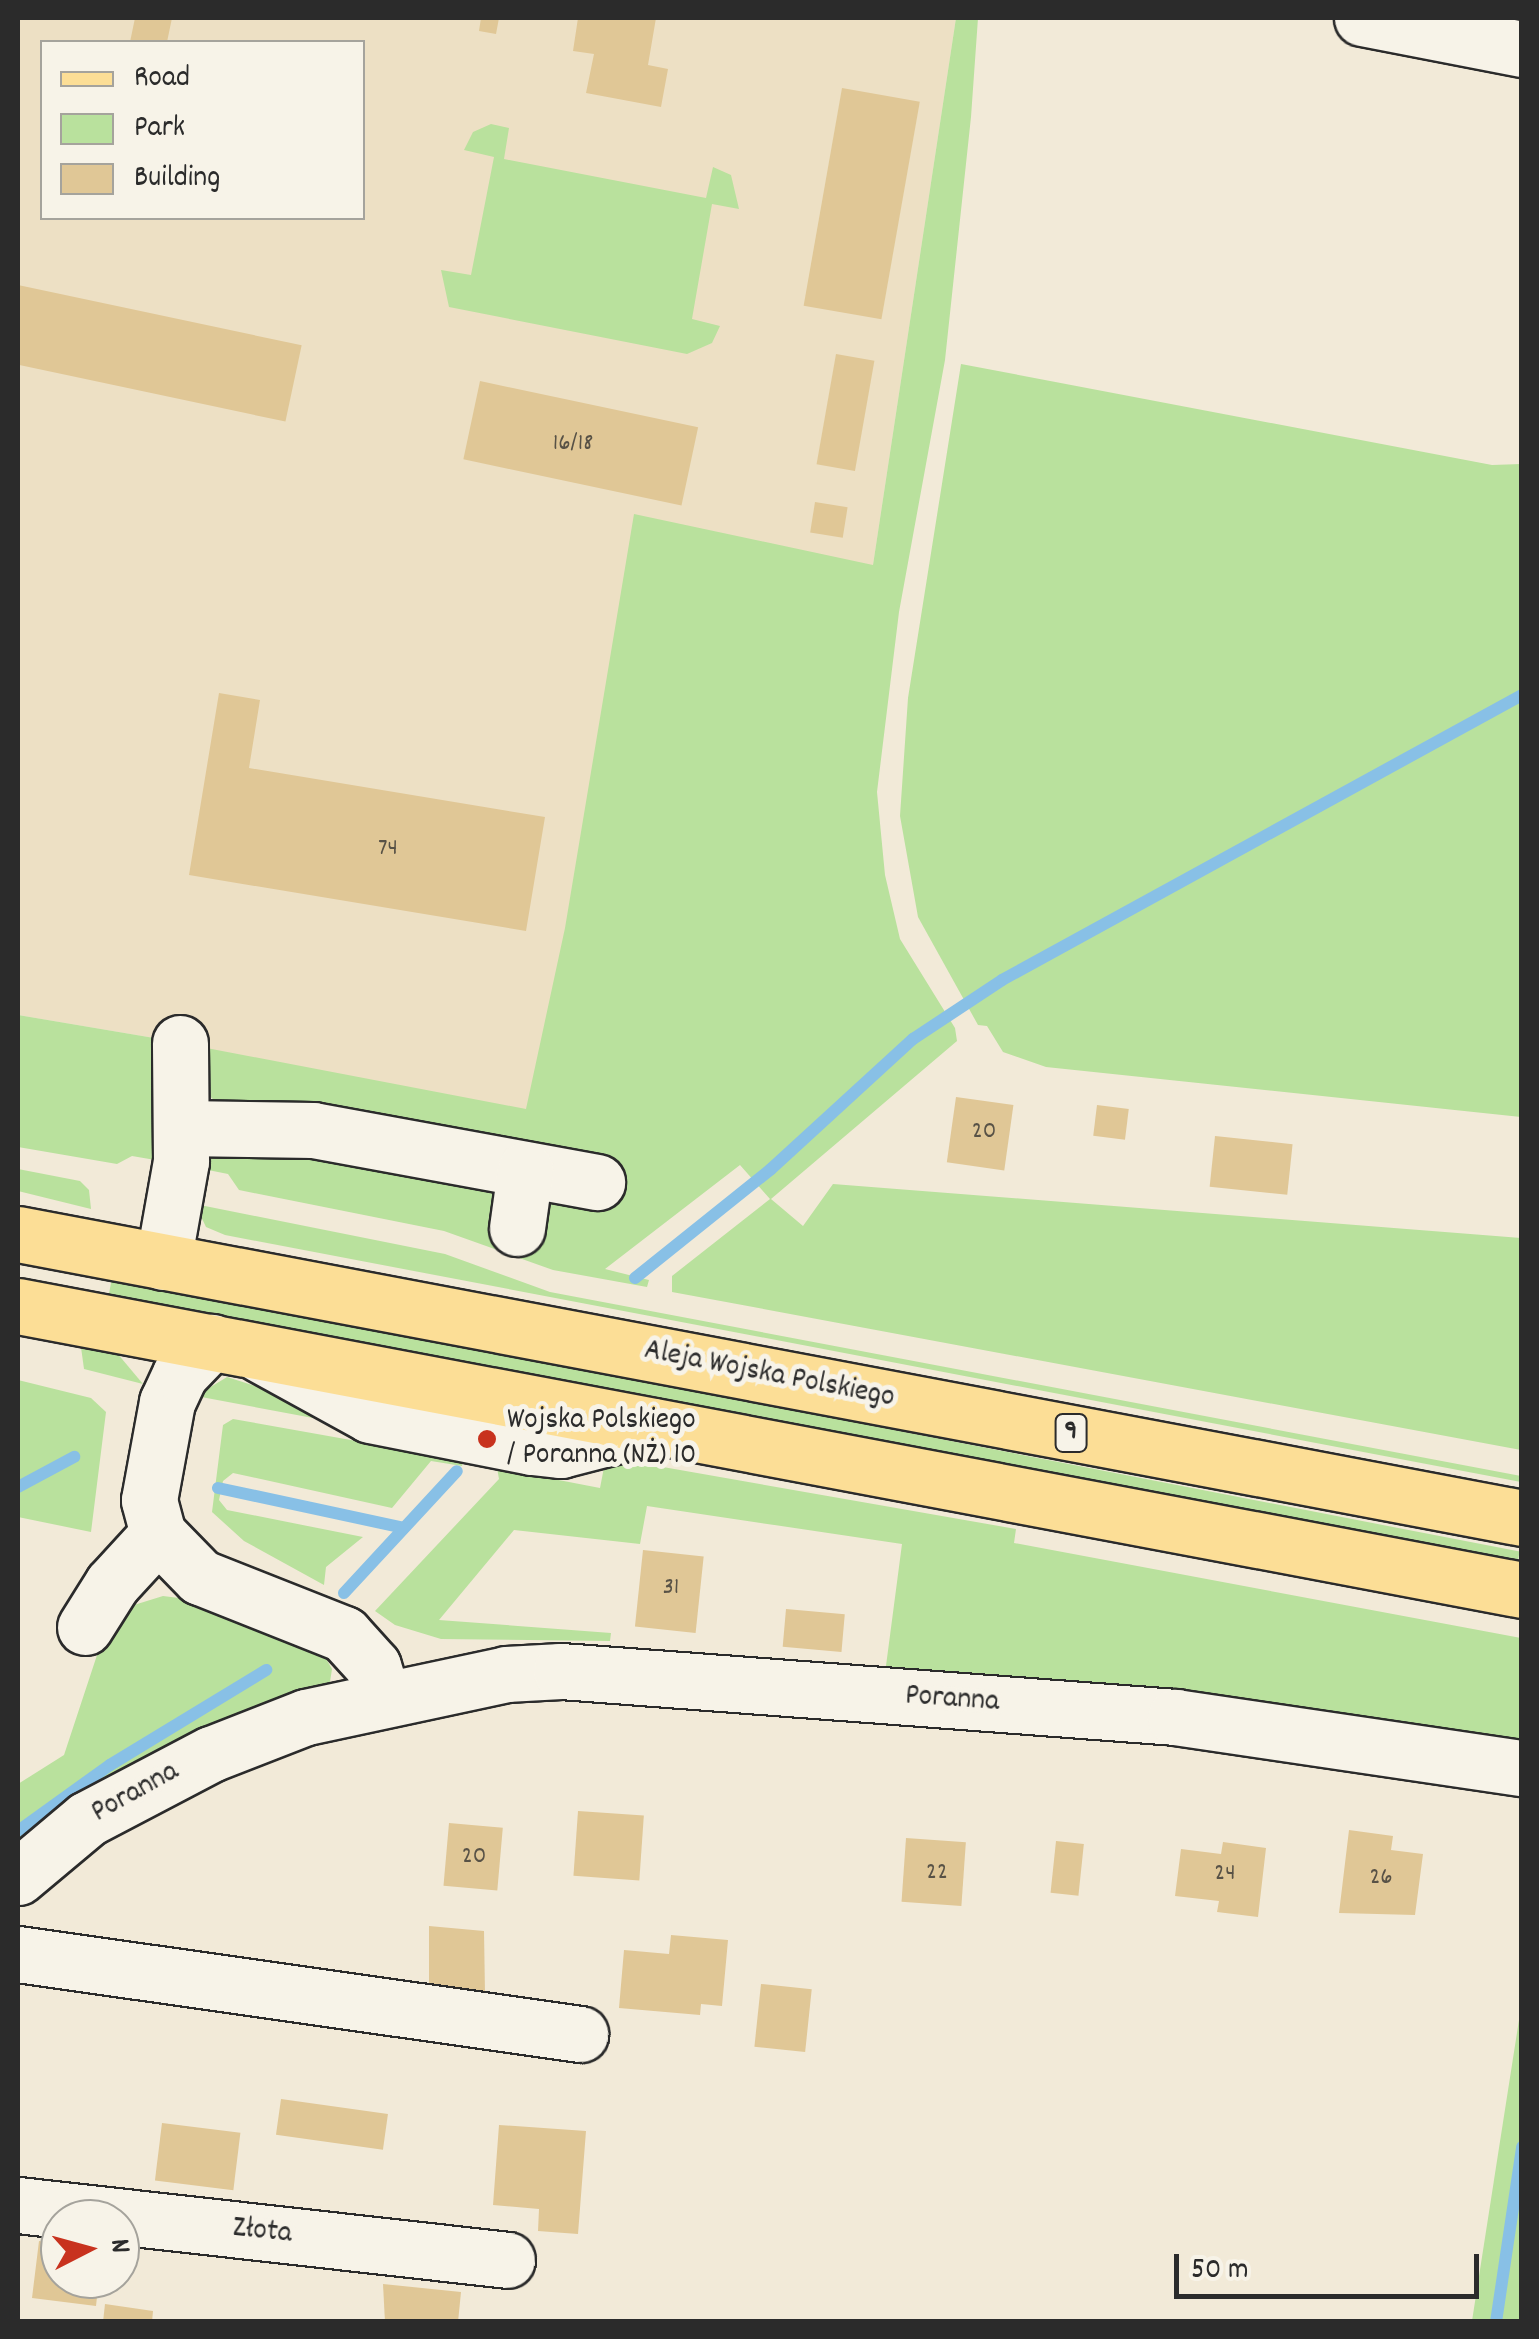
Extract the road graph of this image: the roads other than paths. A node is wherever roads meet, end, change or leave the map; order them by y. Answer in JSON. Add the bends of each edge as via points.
{"nodes":[{"id":1,"x":1362,"y":18,"type":"edge"},
{"id":2,"x":1522,"y":49,"type":"edge"},
{"id":3,"x":180,"y":1042,"type":"dead end"},
{"id":4,"x":182,"y":1128,"type":"junction"},
{"id":5,"x":525,"y":1170,"type":"junction"},
{"id":6,"x":597,"y":1182,"type":"dead end"},
{"id":7,"x":18,"y":1219,"type":"edge"},
{"id":8,"x":517,"y":1228,"type":"dead end"},
{"id":9,"x":44,"y":1239,"type":"edge"},
{"id":10,"x":163,"y":1262,"type":"junction"},
{"id":11,"x":18,"y":1306,"type":"edge"},
{"id":12,"x":135,"y":1328,"type":"junction"},
{"id":13,"x":232,"y":1347,"type":"junction"},
{"id":14,"x":167,"y":1402,"type":"junction"},
{"id":15,"x":1522,"y":1518,"type":"edge"},
{"id":16,"x":158,"y":1534,"type":"junction"},
{"id":17,"x":1522,"y":1590,"type":"edge"},
{"id":18,"x":85,"y":1628,"type":"dead end"},
{"id":19,"x":382,"y":1699,"type":"junction"},
{"id":20,"x":1522,"y":1768,"type":"edge"},
{"id":21,"x":18,"y":1877,"type":"edge"},
{"id":22,"x":18,"y":1954,"type":"edge"},
{"id":23,"x":580,"y":2034,"type":"dead end"},
{"id":24,"x":18,"y":2206,"type":"edge"},
{"id":25,"x":507,"y":2260,"type":"dead end"}],
"edges":[{"from":1,"to":2,"type":"street"},
{"from":3,"to":4,"type":"street"},
{"from":4,"to":5,"type":"street","via":[[313,1130]]},
{"from":4,"to":10,"type":"street"},
{"from":5,"to":6,"type":"street"},
{"from":5,"to":8,"type":"street"},
{"from":7,"to":9,"type":"street"},
{"from":9,"to":10,"type":"main road","name":"Aleja Wojska Polskiego","number":"9"},
{"from":10,"to":15,"type":"main road","name":"Aleja Wojska Polskiego","number":"9"},
{"from":11,"to":12,"type":"main road"},
{"from":12,"to":13,"type":"main road"},
{"from":12,"to":14,"type":"street"},
{"from":13,"to":14,"type":"street","via":[[180,1374]]},
{"from":13,"to":17,"type":"main road"},
{"from":14,"to":16,"type":"street","via":[[149,1500]]},
{"from":16,"to":18,"type":"street","via":[[112,1584]]},
{"from":16,"to":19,"type":"street","via":[[200,1578],[344,1634],[373,1666]]},
{"from":19,"to":20,"type":"street","name":"Poranna","via":[[506,1674],[561,1671],[1176,1718]]},
{"from":19,"to":21,"type":"street","name":"Poranna","via":[[306,1718],[154,1781],[87,1819]]},
{"from":22,"to":23,"type":"street"},
{"from":24,"to":25,"type":"street","name":"Złota"}]}
